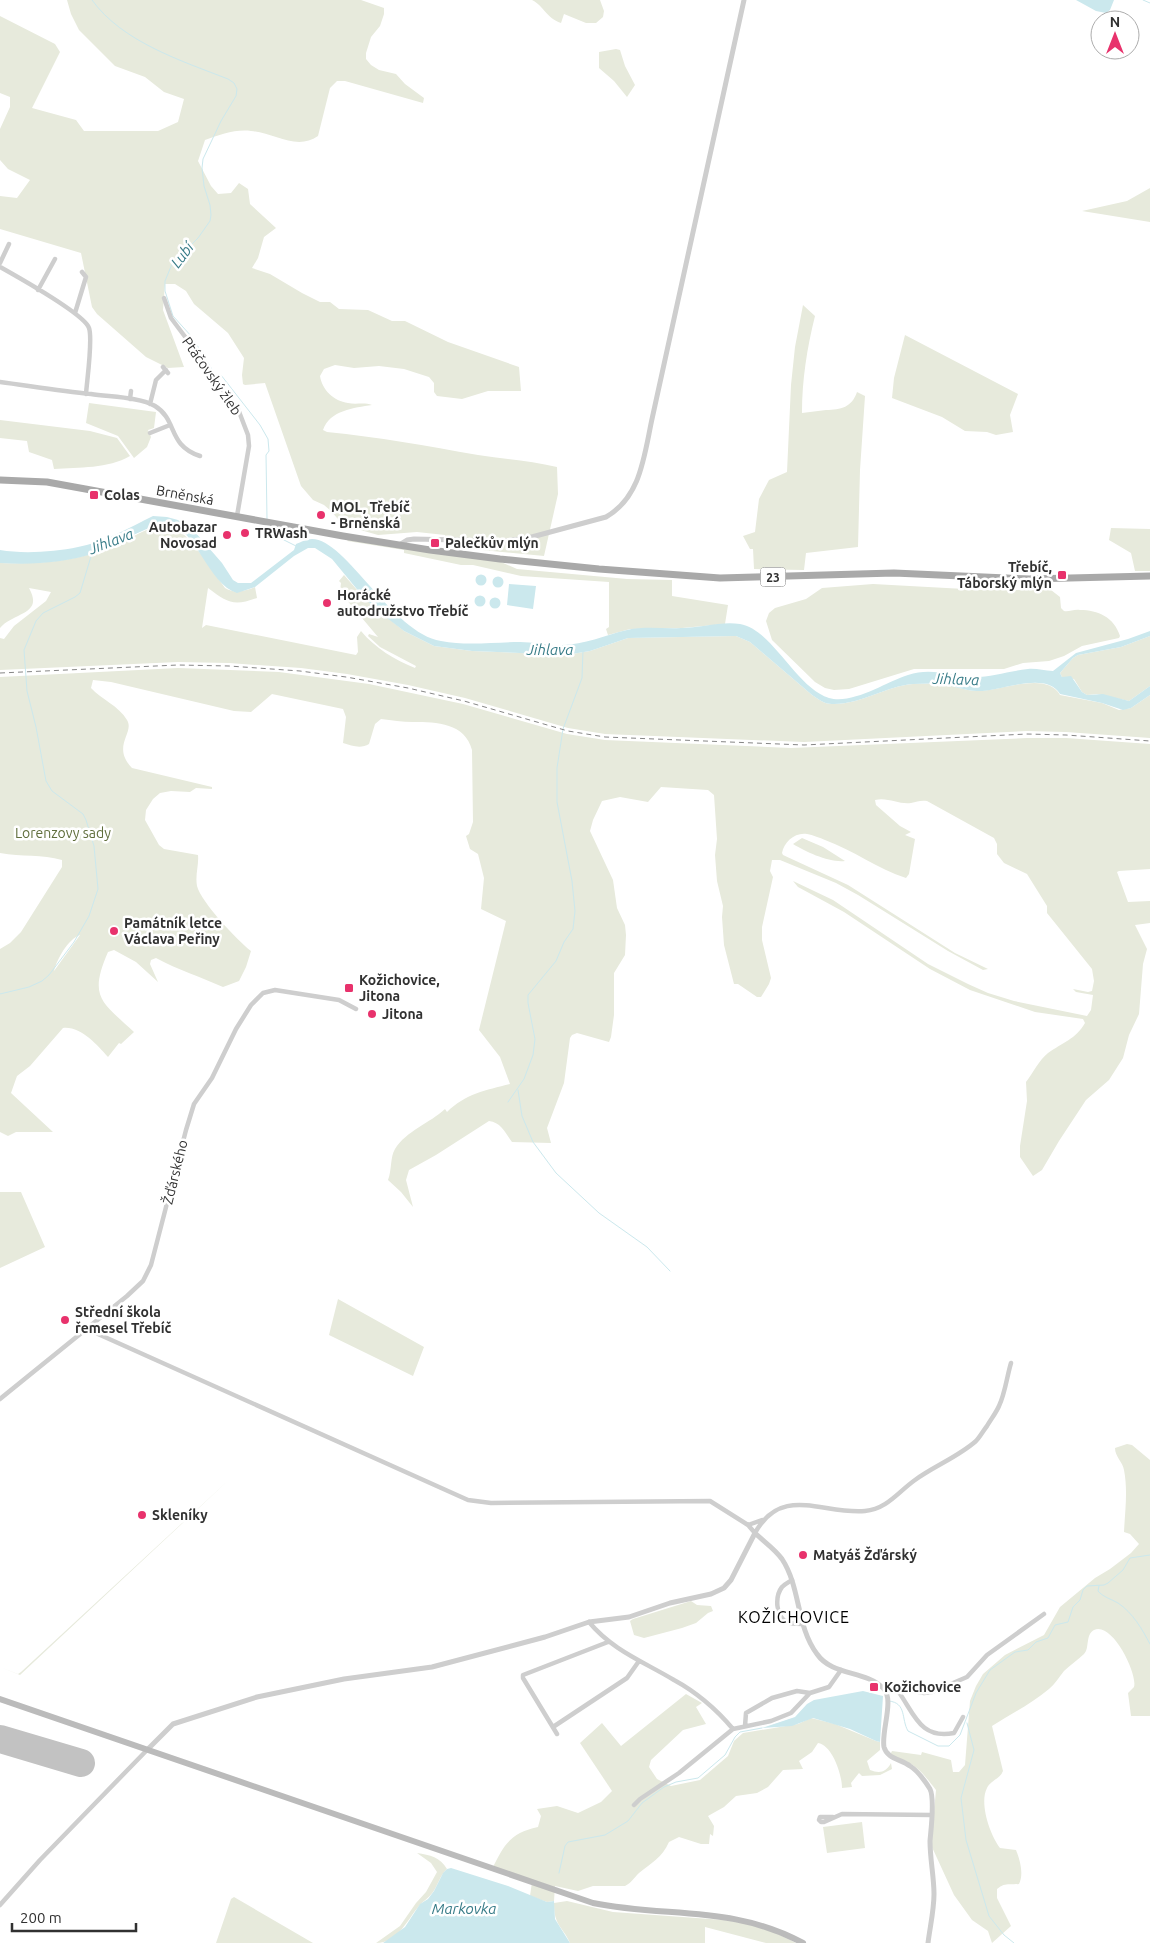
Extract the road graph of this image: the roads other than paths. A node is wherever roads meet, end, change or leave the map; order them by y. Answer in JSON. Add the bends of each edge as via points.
{"nodes":[{"id":1,"x":744,"y":0,"type":"edge"},
{"id":2,"x":9,"y":244,"type":"dead end"},
{"id":3,"x":55,"y":259,"type":"dead end"},
{"id":4,"x":0,"y":265,"type":"edge"},
{"id":5,"x":82,"y":272,"type":"dead end"},
{"id":6,"x":38,"y":290,"type":"junction"},
{"id":7,"x":164,"y":298,"type":"dead end"},
{"id":8,"x":74,"y":313,"type":"junction"},
{"id":9,"x":166,"y":370,"type":"dead end"},
{"id":10,"x":0,"y":382,"type":"edge"},
{"id":11,"x":131,"y":391,"type":"dead end"},
{"id":12,"x":86,"y":394,"type":"junction"},
{"id":13,"x":130,"y":399,"type":"junction"},
{"id":14,"x":150,"y":404,"type":"junction"},
{"id":15,"x":170,"y":425,"type":"junction"},
{"id":16,"x":150,"y":433,"type":"dead end"},
{"id":17,"x":196,"y":448,"type":"dead end"},
{"id":18,"x":194,"y":454,"type":"junction"},
{"id":19,"x":200,"y":456,"type":"dead end"},
{"id":20,"x":0,"y":480,"type":"edge"},
{"id":21,"x":237,"y":516,"type":"junction"},
{"id":22,"x":398,"y":545,"type":"junction"},
{"id":23,"x":1150,"y":576,"type":"edge"},
{"id":24,"x":356,"y":1009,"type":"dead end"},
{"id":25,"x":88,"y":1327,"type":"junction"},
{"id":26,"x":1011,"y":1363,"type":"dead end"},
{"id":27,"x":0,"y":1399,"type":"edge"},
{"id":28,"x":762,"y":1520,"type":"junction"},
{"id":29,"x":748,"y":1525,"type":"junction"},
{"id":30,"x":755,"y":1533,"type":"junction"},
{"id":31,"x":792,"y":1580,"type":"junction"},
{"id":32,"x":1044,"y":1614,"type":"dead end"},
{"id":33,"x":589,"y":1622,"type":"junction"},
{"id":34,"x":802,"y":1624,"type":"junction"},
{"id":35,"x":608,"y":1642,"type":"junction"},
{"id":36,"x":639,"y":1662,"type":"junction"},
{"id":37,"x":841,"y":1670,"type":"junction"},
{"id":38,"x":886,"y":1690,"type":"junction"},
{"id":39,"x":898,"y":1691,"type":"junction"},
{"id":40,"x":810,"y":1693,"type":"junction"},
{"id":41,"x":0,"y":1699,"type":"edge"},
{"id":42,"x":963,"y":1717,"type":"dead end"},
{"id":43,"x":745,"y":1726,"type":"junction"},
{"id":44,"x":553,"y":1728,"type":"junction"},
{"id":45,"x":733,"y":1729,"type":"junction"},
{"id":46,"x":557,"y":1734,"type":"dead end"},
{"id":47,"x":147,"y":1750,"type":"junction"},
{"id":48,"x":634,"y":1805,"type":"dead end"},
{"id":49,"x":931,"y":1815,"type":"junction"},
{"id":50,"x":833,"y":1817,"type":"dead end"},
{"id":51,"x":0,"y":1905,"type":"edge"},
{"id":52,"x":803,"y":1943,"type":"edge"},
{"id":53,"x":928,"y":1943,"type":"edge"}],
"edges":[{"from":1,"to":22,"type":"street","via":[[650,427],[638,479],[631,494],[616,512],[606,518],[528,538],[503,541],[410,540]]},
{"from":2,"to":4,"type":"street"},
{"from":3,"to":6,"type":"street"},
{"from":4,"to":6,"type":"street"},
{"from":5,"to":8,"type":"street","via":[[86,277]]},
{"from":6,"to":8,"type":"street"},
{"from":7,"to":21,"type":"street","name":"Ptáčovský žleb","via":[[171,318],[202,364],[238,408],[248,435]]},
{"from":8,"to":12,"type":"street","via":[[87,323],[90,331]]},
{"from":9,"to":14,"type":"street","via":[[156,380]]},
{"from":10,"to":12,"type":"street"},
{"from":11,"to":13,"type":"street"},
{"from":12,"to":13,"type":"street"},
{"from":13,"to":14,"type":"street"},
{"from":14,"to":15,"type":"street","via":[[162,412]]},
{"from":15,"to":16,"type":"street"},
{"from":15,"to":18,"type":"street","via":[[176,440]]},
{"from":17,"to":18,"type":"street"},
{"from":18,"to":19,"type":"street"},
{"from":20,"to":21,"type":"main road","name":"Brněnská","via":[[47,482]]},
{"from":21,"to":22,"type":"main road","name":"Brněnská","number":"23"},
{"from":22,"to":23,"type":"main road","number":"23","via":[[508,560],[707,578],[894,573],[1030,579]]},
{"from":24,"to":25,"type":"street","name":"Žďárského","via":[[339,1000],[275,990],[263,993],[250,1005],[212,1078],[194,1104],[147,1273],[137,1287]]},
{"from":25,"to":27,"type":"street","name":"Žďárského"},
{"from":25,"to":29,"type":"street","via":[[468,1500],[491,1503],[710,1501]]},
{"from":26,"to":28,"type":"street","via":[[1000,1405],[977,1440],[914,1480],[882,1507],[865,1512],[814,1505],[788,1506]]},
{"from":28,"to":29,"type":"street"},
{"from":28,"to":30,"type":"street"},
{"from":29,"to":30,"type":"street"},
{"from":30,"to":31,"type":"street","via":[[781,1557]]},
{"from":30,"to":33,"type":"street","via":[[724,1588],[628,1617]]},
{"from":31,"to":34,"type":"street"},
{"from":31,"to":34,"type":"street","via":[[779,1592],[777,1609],[779,1616],[788,1623]]},
{"from":32,"to":39,"type":"street","via":[[987,1655],[967,1677],[932,1692]]},
{"from":33,"to":35,"type":"street"},
{"from":33,"to":47,"type":"street","via":[[508,1648],[432,1667],[344,1679],[257,1697],[173,1724]]},
{"from":34,"to":37,"type":"street","via":[[818,1656],[827,1665]]},
{"from":35,"to":36,"type":"street"},
{"from":35,"to":44,"type":"street","via":[[523,1675]]},
{"from":36,"to":44,"type":"street","via":[[627,1678]]},
{"from":36,"to":45,"type":"street","via":[[677,1681]]},
{"from":37,"to":38,"type":"street"},
{"from":37,"to":40,"type":"street","via":[[829,1687]]},
{"from":38,"to":39,"type":"street"},
{"from":38,"to":49,"type":"street","via":[[886,1752],[916,1770],[929,1788]]},
{"from":39,"to":42,"type":"street","via":[[916,1721],[939,1734],[954,1733]]},
{"from":40,"to":43,"type":"street","via":[[791,1712]]},
{"from":40,"to":43,"type":"street","via":[[797,1691],[766,1700],[746,1713]]},
{"from":41,"to":47,"type":"main road"},
{"from":43,"to":45,"type":"street"},
{"from":44,"to":46,"type":"street"},
{"from":45,"to":48,"type":"street"},
{"from":47,"to":51,"type":"street"},
{"from":47,"to":52,"type":"main road","via":[[592,1903],[733,1918],[772,1928]]},
{"from":49,"to":50,"type":"street","via":[[845,1814]]},
{"from":49,"to":53,"type":"street","via":[[934,1895]]}]}
